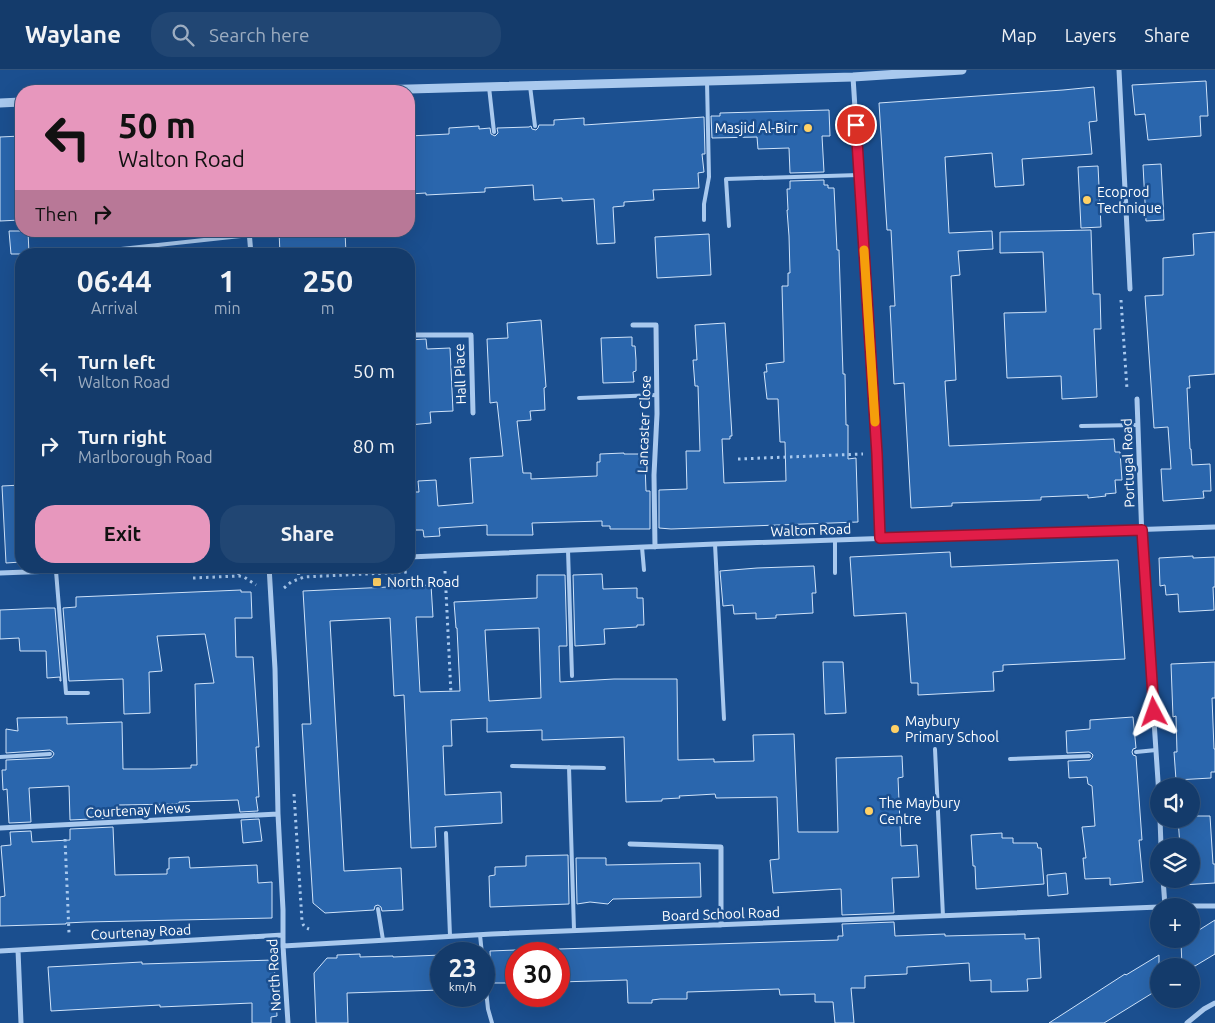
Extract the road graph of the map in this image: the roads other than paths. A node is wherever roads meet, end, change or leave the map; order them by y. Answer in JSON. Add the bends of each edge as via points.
{"nodes":[{"id":1,"x":962,"y":70,"type":"edge"},
{"id":2,"x":1119,"y":70,"type":"edge"},
{"id":3,"x":853,"y":78,"type":"junction"},
{"id":4,"x":706,"y":81,"type":"junction"},
{"id":5,"x":530,"y":86,"type":"junction"},
{"id":6,"x":489,"y":87,"type":"junction"},
{"id":7,"x":415,"y":89,"type":"edge"},
{"id":8,"x":15,"y":102,"type":"edge"},
{"id":9,"x":0,"y":103,"type":"edge"},
{"id":10,"x":535,"y":126,"type":"dead end"},
{"id":11,"x":494,"y":132,"type":"dead end"},
{"id":12,"x":859,"y":175,"type":"junction"},
{"id":13,"x":704,"y":220,"type":"dead end"},
{"id":14,"x":729,"y":226,"type":"dead end"},
{"id":15,"x":216,"y":237,"type":"edge"},
{"id":16,"x":125,"y":248,"type":"edge"},
{"id":17,"x":1130,"y":289,"type":"dead end"},
{"id":18,"x":633,"y":325,"type":"dead end"},
{"id":19,"x":415,"y":335,"type":"edge"},
{"id":20,"x":657,"y":395,"type":"junction"},
{"id":21,"x":579,"y":398,"type":"dead end"},
{"id":22,"x":1137,"y":399,"type":"dead end"},
{"id":23,"x":473,"y":413,"type":"dead end"},
{"id":24,"x":1138,"y":424,"type":"junction"},
{"id":25,"x":1081,"y":426,"type":"dead end"},
{"id":26,"x":1215,"y":527,"type":"edge"},
{"id":27,"x":1142,"y":530,"type":"junction"},
{"id":28,"x":880,"y":538,"type":"junction"},
{"id":29,"x":835,"y":540,"type":"junction"},
{"id":30,"x":715,"y":544,"type":"junction"},
{"id":31,"x":642,"y":547,"type":"junction"},
{"id":32,"x":655,"y":547,"type":"junction"},
{"id":33,"x":568,"y":550,"type":"junction"},
{"id":34,"x":415,"y":557,"type":"edge"},
{"id":35,"x":644,"y":570,"type":"dead end"},
{"id":36,"x":15,"y":572,"type":"edge"},
{"id":37,"x":0,"y":573,"type":"edge"},
{"id":38,"x":56,"y":573,"type":"edge"},
{"id":39,"x":269,"y":573,"type":"edge"},
{"id":40,"x":835,"y":573,"type":"dead end"},
{"id":41,"x":572,"y":676,"type":"dead end"},
{"id":42,"x":88,"y":693,"type":"dead end"},
{"id":43,"x":724,"y":719,"type":"dead end"},
{"id":44,"x":936,"y":749,"type":"dead end"},
{"id":45,"x":1156,"y":750,"type":"junction"},
{"id":46,"x":1136,"y":752,"type":"dead end"},
{"id":47,"x":50,"y":754,"type":"dead end"},
{"id":48,"x":1089,"y":756,"type":"dead end"},
{"id":49,"x":0,"y":757,"type":"edge"},
{"id":50,"x":1010,"y":760,"type":"dead end"},
{"id":51,"x":512,"y":766,"type":"dead end"},
{"id":52,"x":568,"y":767,"type":"junction"},
{"id":53,"x":604,"y":768,"type":"dead end"},
{"id":54,"x":1158,"y":778,"type":"edge"},
{"id":55,"x":278,"y":814,"type":"junction"},
{"id":56,"x":0,"y":828,"type":"edge"},
{"id":57,"x":446,"y":833,"type":"dead end"},
{"id":58,"x":630,"y":844,"type":"dead end"},
{"id":59,"x":1200,"y":906,"type":"edge"},
{"id":60,"x":1215,"y":906,"type":"edge"},
{"id":61,"x":1150,"y":907,"type":"edge"},
{"id":62,"x":378,"y":910,"type":"dead end"},
{"id":63,"x":943,"y":916,"type":"junction"},
{"id":64,"x":721,"y":925,"type":"junction"},
{"id":65,"x":574,"y":930,"type":"junction"},
{"id":66,"x":283,"y":935,"type":"junction"},
{"id":67,"x":480,"y":935,"type":"junction"},
{"id":68,"x":450,"y":936,"type":"junction"},
{"id":69,"x":383,"y":940,"type":"junction"},
{"id":70,"x":481,"y":942,"type":"edge"},
{"id":71,"x":283,"y":946,"type":"junction"},
{"id":72,"x":18,"y":950,"type":"junction"},
{"id":73,"x":0,"y":951,"type":"edge"},
{"id":74,"x":1215,"y":1003,"type":"edge"},
{"id":75,"x":488,"y":1007,"type":"edge"},
{"id":76,"x":21,"y":1023,"type":"edge"},
{"id":77,"x":288,"y":1023,"type":"edge"},
{"id":78,"x":492,"y":1023,"type":"edge"},
{"id":79,"x":1187,"y":1023,"type":"edge"}],
"edges":[{"from":1,"to":3,"type":"street"},
{"from":2,"to":17,"type":"street"},
{"from":3,"to":4,"type":"street"},
{"from":3,"to":12,"type":"street"},
{"from":4,"to":5,"type":"street"},
{"from":4,"to":13,"type":"lane","via":[[708,177]]},
{"from":5,"to":6,"type":"street"},
{"from":5,"to":10,"type":"lane"},
{"from":6,"to":7,"type":"street"},
{"from":6,"to":11,"type":"lane"},
{"from":8,"to":9,"type":"street"},
{"from":12,"to":14,"type":"lane","via":[[726,179]]},
{"from":12,"to":28,"type":"street"},
{"from":15,"to":16,"type":"lane"},
{"from":18,"to":20,"type":"street","name":"Lancaster Close","via":[[656,324]]},
{"from":19,"to":23,"type":"street","name":"Hall Place","via":[[470,335]]},
{"from":20,"to":21,"type":"lane"},
{"from":20,"to":32,"type":"street","name":"Lancaster Close"},
{"from":22,"to":24,"type":"street","name":"Portugal Road"},
{"from":24,"to":25,"type":"lane"},
{"from":24,"to":27,"type":"street","name":"Portugal Road"},
{"from":26,"to":27,"type":"street","name":"Walton Road"},
{"from":27,"to":28,"type":"street","name":"Walton Road"},
{"from":27,"to":45,"type":"street","name":"Portugal Road"},
{"from":28,"to":29,"type":"street","name":"Walton Road"},
{"from":29,"to":30,"type":"street","name":"Walton Road"},
{"from":29,"to":40,"type":"lane"},
{"from":30,"to":32,"type":"street","name":"Walton Road"},
{"from":30,"to":43,"type":"lane"},
{"from":31,"to":32,"type":"street","name":"Walton Road"},
{"from":31,"to":33,"type":"street","name":"Walton Road"},
{"from":31,"to":35,"type":"lane"},
{"from":33,"to":34,"type":"street","name":"Walton Road"},
{"from":33,"to":41,"type":"lane"},
{"from":36,"to":37,"type":"street"},
{"from":38,"to":42,"type":"lane","via":[[66,693]]},
{"from":39,"to":55,"type":"street","name":"North Road"},
{"from":44,"to":63,"type":"lane"},
{"from":45,"to":46,"type":"lane"},
{"from":45,"to":54,"type":"street","name":"Portugal Road"},
{"from":47,"to":49,"type":"lane"},
{"from":48,"to":50,"type":"lane"},
{"from":51,"to":52,"type":"lane"},
{"from":52,"to":53,"type":"lane"},
{"from":52,"to":65,"type":"lane"},
{"from":55,"to":56,"type":"street","name":"Courtenay Mews"},
{"from":55,"to":66,"type":"street","name":"North Road"},
{"from":57,"to":68,"type":"lane"},
{"from":58,"to":64,"type":"street","via":[[721,847]]},
{"from":59,"to":60,"type":"street"},
{"from":61,"to":63,"type":"street","name":"Board School Road"},
{"from":62,"to":69,"type":"lane"},
{"from":63,"to":64,"type":"street","name":"Board School Road"},
{"from":64,"to":65,"type":"street","name":"Board School Road"},
{"from":65,"to":67,"type":"street","name":"Board School Road"},
{"from":66,"to":71,"type":"street","name":"North Road"},
{"from":66,"to":72,"type":"street","name":"Courtenay Road"},
{"from":67,"to":68,"type":"street","name":"Board School Road"},
{"from":67,"to":70,"type":"lane"},
{"from":68,"to":69,"type":"street","name":"Board School Road"},
{"from":69,"to":71,"type":"street","name":"Board School Road"},
{"from":71,"to":77,"type":"street","name":"North Road"},
{"from":72,"to":73,"type":"street","name":"Courtenay Road"},
{"from":72,"to":76,"type":"street"},
{"from":74,"to":79,"type":"street"},
{"from":75,"to":78,"type":"lane"}]}
